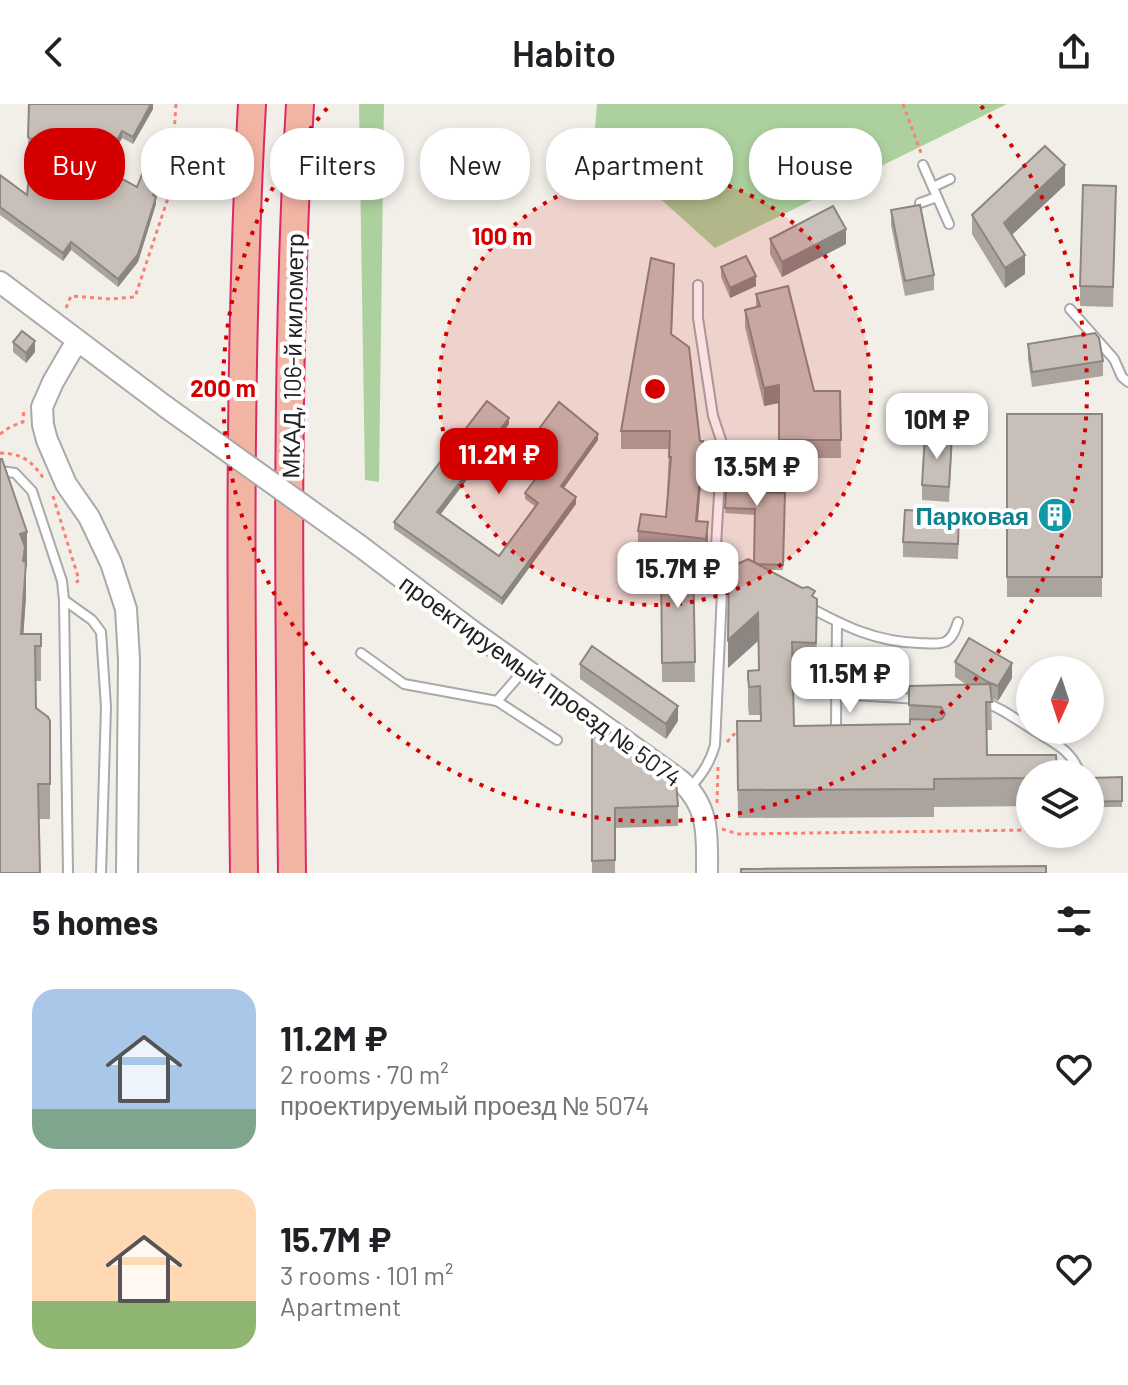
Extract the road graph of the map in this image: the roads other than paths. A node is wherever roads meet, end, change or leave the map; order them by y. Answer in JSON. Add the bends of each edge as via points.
{"nodes":[{"id":1,"x":252,"y":104,"type":"edge"},
{"id":2,"x":300,"y":104,"type":"edge"},
{"id":3,"x":923,"y":165,"type":"dead end"},
{"id":4,"x":950,"y":179,"type":"dead end"},
{"id":5,"x":935,"y":192,"type":"junction"},
{"id":6,"x":920,"y":203,"type":"edge"},
{"id":7,"x":949,"y":224,"type":"dead end"},
{"id":8,"x":0,"y":282,"type":"edge"},
{"id":9,"x":698,"y":285,"type":"dead end"},
{"id":10,"x":1070,"y":309,"type":"dead end"},
{"id":11,"x":78,"y":342,"type":"junction"},
{"id":12,"x":1128,"y":382,"type":"edge"},
{"id":13,"x":0,"y":471,"type":"edge"},
{"id":14,"x":64,"y":600,"type":"junction"},
{"id":15,"x":797,"y":601,"type":"edge"},
{"id":16,"x":837,"y":622,"type":"junction"},
{"id":17,"x":958,"y":622,"type":"dead end"},
{"id":18,"x":361,"y":653,"type":"dead end"},
{"id":19,"x":524,"y":669,"type":"junction"},
{"id":20,"x":836,"y":694,"type":"junction"},
{"id":21,"x":932,"y":699,"type":"edge"},
{"id":22,"x":497,"y":701,"type":"junction"},
{"id":23,"x":964,"y":701,"type":"edge"},
{"id":24,"x":1016,"y":719,"type":"edge"},
{"id":25,"x":846,"y":737,"type":"edge"},
{"id":26,"x":557,"y":740,"type":"dead end"},
{"id":27,"x":1056,"y":744,"type":"edge"},
{"id":28,"x":1074,"y":760,"type":"edge"},
{"id":29,"x":690,"y":789,"type":"junction"},
{"id":30,"x":68,"y":873,"type":"edge"},
{"id":31,"x":101,"y":873,"type":"edge"},
{"id":32,"x":127,"y":873,"type":"edge"},
{"id":33,"x":244,"y":873,"type":"edge"},
{"id":34,"x":292,"y":873,"type":"edge"},
{"id":35,"x":707,"y":873,"type":"edge"}],
"edges":[{"from":1,"to":33,"type":"highway","name":"МКАД, 106-й километр","via":[[243,338]]},
{"from":2,"to":34,"type":"highway","name":"МКАД, 106-й километр","via":[[291,339]]},
{"from":3,"to":5,"type":"lane"},
{"from":4,"to":5,"type":"lane"},
{"from":5,"to":6,"type":"lane"},
{"from":5,"to":7,"type":"lane"},
{"from":8,"to":11,"type":"street","name":"проектируемый проезд № 5074"},
{"from":9,"to":29,"type":"lane","via":[[698,318],[722,443],[715,563],[724,583],[715,745]]},
{"from":10,"to":12,"type":"lane"},
{"from":11,"to":19,"type":"street","name":"проектируемый проезд № 5074","bridge":true},
{"from":11,"to":32,"type":"street","via":[[42,407],[43,425],[66,484],[111,563],[126,609]]},
{"from":13,"to":14,"type":"lane","via":[[15,473],[32,491]]},
{"from":14,"to":30,"type":"lane"},
{"from":14,"to":31,"type":"lane","via":[[101,632],[106,707]]},
{"from":15,"to":16,"type":"lane"},
{"from":16,"to":17,"type":"lane","via":[[887,641],[937,643],[954,635]]},
{"from":16,"to":20,"type":"lane"},
{"from":18,"to":22,"type":"lane","via":[[404,684]]},
{"from":19,"to":22,"type":"lane"},
{"from":19,"to":29,"type":"street","name":"проектируемый проезд № 5074"},
{"from":20,"to":21,"type":"lane"},
{"from":20,"to":25,"type":"lane","via":[[836,730]]},
{"from":22,"to":26,"type":"lane"},
{"from":23,"to":24,"type":"lane","via":[[990,704]]},
{"from":27,"to":28,"type":"lane"},
{"from":29,"to":35,"type":"street","name":"проектируемый проезд № 5074","via":[[707,828]]}]}
